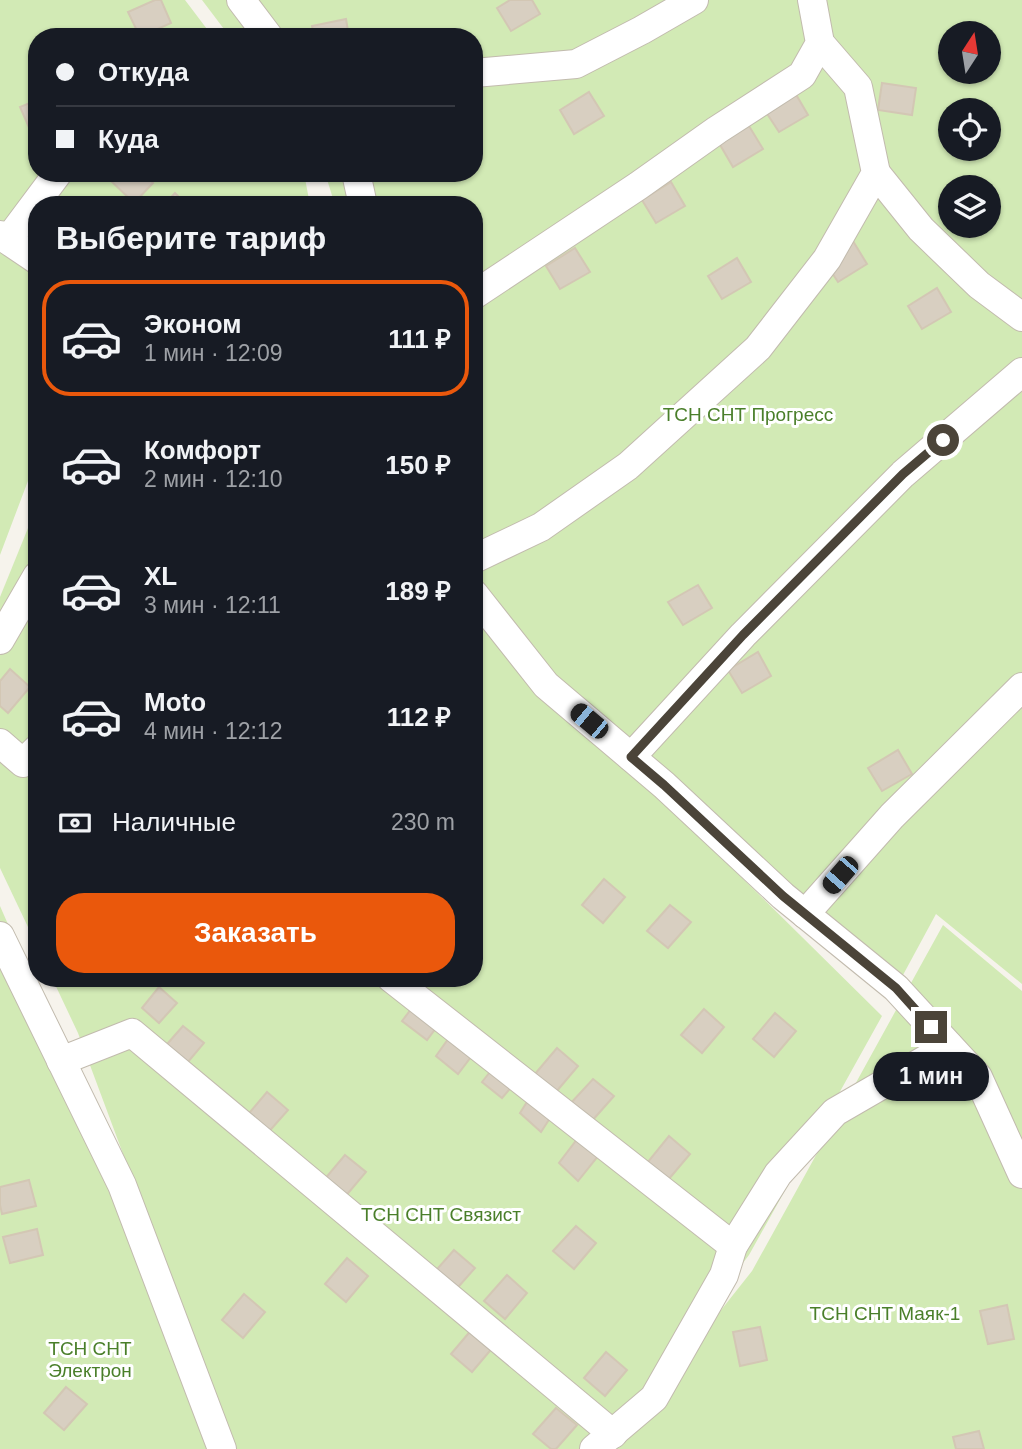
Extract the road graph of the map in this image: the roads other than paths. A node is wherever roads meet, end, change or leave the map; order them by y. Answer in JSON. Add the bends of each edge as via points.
{"nodes":[{"id":1,"x":241,"y":0,"type":"edge"},
{"id":2,"x":694,"y":0,"type":"edge"},
{"id":3,"x":812,"y":0,"type":"edge"},
{"id":4,"x":262,"y":28,"type":"edge"},
{"id":5,"x":820,"y":43,"type":"junction"},
{"id":6,"x":483,"y":72,"type":"edge"},
{"id":7,"x":876,"y":173,"type":"junction"},
{"id":8,"x":50,"y":182,"type":"edge"},
{"id":9,"x":39,"y":196,"type":"edge"},
{"id":10,"x":28,"y":209,"type":"edge"},
{"id":11,"x":4,"y":237,"type":"edge"},
{"id":12,"x":28,"y":254,"type":"edge"},
{"id":13,"x":483,"y":289,"type":"edge"},
{"id":14,"x":1022,"y":317,"type":"edge"},
{"id":15,"x":1022,"y":372,"type":"edge"},
{"id":16,"x":483,"y":555,"type":"edge"},
{"id":17,"x":28,"y":592,"type":"edge"},
{"id":18,"x":483,"y":605,"type":"edge"},
{"id":19,"x":0,"y":640,"type":"edge"},
{"id":20,"x":1022,"y":687,"type":"edge"},
{"id":21,"x":0,"y":743,"type":"edge"},
{"id":22,"x":631,"y":757,"type":"junction"},
{"id":23,"x":28,"y":758,"type":"edge"},
{"id":24,"x":806,"y":914,"type":"junction"},
{"id":25,"x":0,"y":936,"type":"edge"},
{"id":26,"x":402,"y":987,"type":"edge"},
{"id":27,"x":949,"y":1046,"type":"junction"},
{"id":28,"x":61,"y":1061,"type":"junction"},
{"id":29,"x":1022,"y":1174,"type":"edge"},
{"id":30,"x":733,"y":1246,"type":"junction"},
{"id":31,"x":603,"y":1441,"type":"edge"},
{"id":32,"x":222,"y":1449,"type":"edge"}],
"edges":[{"from":1,"to":4,"type":"lane"},
{"from":2,"to":6,"type":"lane","via":[[576,64]]},
{"from":3,"to":5,"type":"lane"},
{"from":5,"to":7,"type":"lane","via":[[858,87]]},
{"from":5,"to":13,"type":"lane","via":[[802,75]]},
{"from":7,"to":14,"type":"lane","via":[[921,229],[979,285]]},
{"from":7,"to":16,"type":"lane","via":[[827,259],[758,348],[628,466],[541,527]]},
{"from":8,"to":9,"type":"lane"},
{"from":10,"to":11,"type":"lane"},
{"from":11,"to":12,"type":"lane"},
{"from":15,"to":22,"type":"lane","via":[[903,474],[743,635]]},
{"from":17,"to":19,"type":"lane"},
{"from":18,"to":22,"type":"lane","via":[[546,685]]},
{"from":20,"to":24,"type":"lane","via":[[892,816]]},
{"from":21,"to":23,"type":"lane","via":[[23,763]]},
{"from":22,"to":24,"type":"lane"},
{"from":24,"to":27,"type":"lane","via":[[896,988]]},
{"from":25,"to":28,"type":"lane"},
{"from":26,"to":30,"type":"lane"},
{"from":27,"to":29,"type":"lane","via":[[978,1077]]},
{"from":27,"to":30,"type":"lane","via":[[835,1112],[778,1174]]},
{"from":28,"to":31,"type":"lane","via":[[132,1033]]},
{"from":28,"to":32,"type":"lane","via":[[122,1185]]},
{"from":30,"to":31,"type":"lane","via":[[724,1275],[654,1398]]}]}
